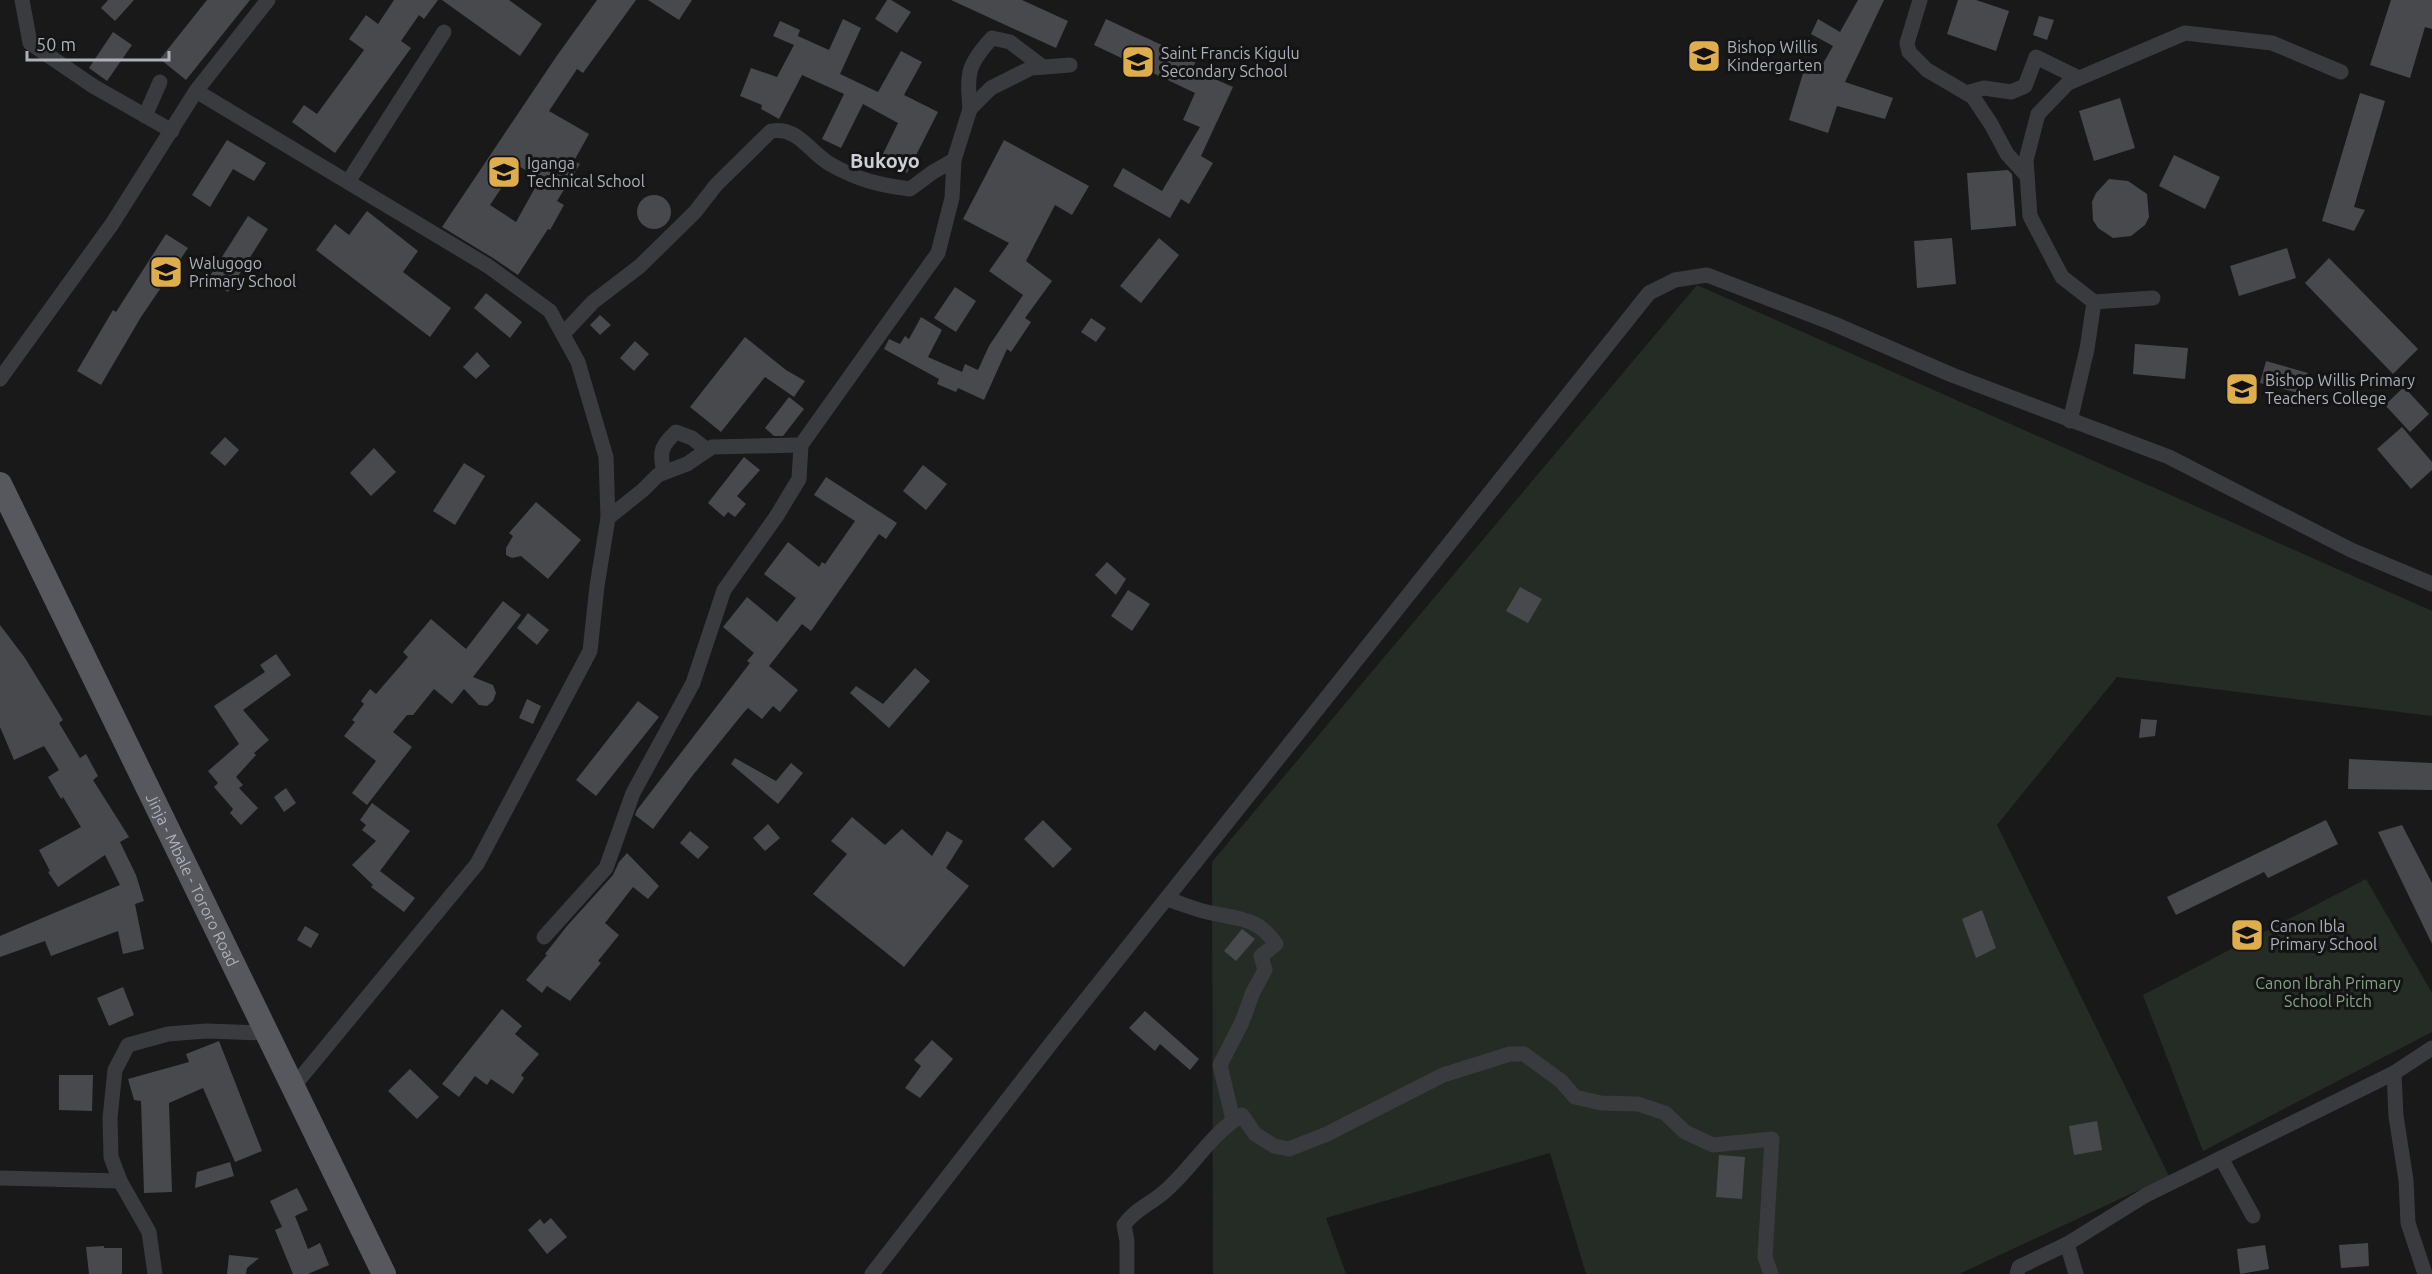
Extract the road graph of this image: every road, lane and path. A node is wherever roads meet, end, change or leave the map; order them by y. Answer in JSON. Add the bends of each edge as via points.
{"nodes":[{"id":1,"x":22,"y":0,"type":"edge"},
{"id":2,"x":268,"y":0,"type":"edge"},
{"id":3,"x":1920,"y":0,"type":"edge"},
{"id":4,"x":444,"y":32,"type":"dead end"},
{"id":5,"x":1070,"y":65,"type":"dead end"},
{"id":6,"x":1043,"y":67,"type":"junction"},
{"id":7,"x":2342,"y":72,"type":"dead end"},
{"id":8,"x":2079,"y":78,"type":"junction"},
{"id":9,"x":160,"y":82,"type":"dead end"},
{"id":10,"x":196,"y":91,"type":"junction"},
{"id":11,"x":1966,"y":93,"type":"junction"},
{"id":12,"x":970,"y":109,"type":"junction"},
{"id":13,"x":145,"y":116,"type":"junction"},
{"id":14,"x":172,"y":131,"type":"junction"},
{"id":15,"x":954,"y":160,"type":"junction"},
{"id":16,"x":2027,"y":176,"type":"junction"},
{"id":17,"x":348,"y":182,"type":"junction"},
{"id":18,"x":2153,"y":298,"type":"dead end"},
{"id":19,"x":2094,"y":302,"type":"junction"},
{"id":20,"x":563,"y":334,"type":"junction"},
{"id":21,"x":0,"y":379,"type":"edge"},
{"id":22,"x":2070,"y":421,"type":"junction"},
{"id":23,"x":801,"y":445,"type":"junction"},
{"id":24,"x":707,"y":450,"type":"junction"},
{"id":25,"x":664,"y":472,"type":"junction"},
{"id":26,"x":0,"y":484,"type":"edge"},
{"id":27,"x":608,"y":518,"type":"junction"},
{"id":28,"x":2432,"y":584,"type":"edge"},
{"id":29,"x":1167,"y":899,"type":"junction"},
{"id":30,"x":544,"y":937,"type":"dead end"},
{"id":31,"x":267,"y":1033,"type":"junction"},
{"id":32,"x":2432,"y":1048,"type":"edge"},
{"id":33,"x":2394,"y":1073,"type":"junction"},
{"id":34,"x":293,"y":1087,"type":"junction"},
{"id":35,"x":1233,"y":1120,"type":"junction"},
{"id":36,"x":2221,"y":1158,"type":"junction"},
{"id":37,"x":0,"y":1178,"type":"edge"},
{"id":38,"x":120,"y":1181,"type":"junction"},
{"id":39,"x":2253,"y":1216,"type":"dead end"},
{"id":40,"x":2067,"y":1244,"type":"junction"},
{"id":41,"x":155,"y":1274,"type":"edge"},
{"id":42,"x":384,"y":1274,"type":"edge"},
{"id":43,"x":872,"y":1274,"type":"edge"},
{"id":44,"x":1126,"y":1274,"type":"edge"},
{"id":45,"x":1771,"y":1274,"type":"edge"},
{"id":46,"x":2017,"y":1274,"type":"edge"},
{"id":47,"x":2076,"y":1274,"type":"edge"},
{"id":48,"x":2426,"y":1274,"type":"edge"}],
"edges":[{"from":1,"to":13,"type":"street","via":[[30,43]]},
{"from":2,"to":10,"type":"street"},
{"from":3,"to":11,"type":"street","via":[[1907,43],[1909,52],[1927,70]]},
{"from":4,"to":17,"type":"street"},
{"from":5,"to":6,"type":"street"},
{"from":6,"to":12,"type":"street","via":[[1030,68],[991,88]]},
{"from":6,"to":12,"type":"street","via":[[1010,42],[992,38],[971,64]]},
{"from":7,"to":8,"type":"street","via":[[2272,43],[2185,33]]},
{"from":8,"to":11,"type":"street","via":[[2036,57],[2025,86],[2011,92],[1984,88]]},
{"from":8,"to":16,"type":"street","via":[[2068,83],[2038,114],[2026,160]]},
{"from":9,"to":13,"type":"street"},
{"from":10,"to":14,"type":"street"},
{"from":10,"to":17,"type":"street"},
{"from":11,"to":16,"type":"street","via":[[1973,97],[2007,154]]},
{"from":12,"to":15,"type":"street"},
{"from":13,"to":14,"type":"street"},
{"from":14,"to":21,"type":"street","via":[[112,224]]},
{"from":15,"to":20,"type":"street","via":[[910,189],[874,184],[829,163],[798,136],[782,129],[771,131],[648,258],[593,302]]},
{"from":15,"to":23,"type":"street","via":[[952,198],[939,253]]},
{"from":16,"to":19,"type":"street","via":[[2030,216],[2056,267],[2062,277]]},
{"from":17,"to":20,"type":"street","via":[[488,266],[550,311]]},
{"from":18,"to":19,"type":"street"},
{"from":19,"to":22,"type":"street"},
{"from":20,"to":27,"type":"street","via":[[578,362],[606,457]]},
{"from":22,"to":28,"type":"street","via":[[2169,457],[2351,550]]},
{"from":22,"to":29,"type":"street","via":[[1707,275],[1675,280],[1649,293]]},
{"from":23,"to":24,"type":"street","via":[[744,445]]},
{"from":23,"to":30,"type":"street","via":[[799,479],[723,590],[693,683],[633,793],[606,868]]},
{"from":24,"to":25,"type":"street","via":[[687,464]]},
{"from":24,"to":25,"type":"street","via":[[676,432],[664,444]]},
{"from":25,"to":27,"type":"street"},
{"from":26,"to":31,"type":"main road","name":"Jinja - Mbale - Tororo Road"},
{"from":27,"to":34,"type":"street","via":[[590,651],[477,864]]},
{"from":29,"to":35,"type":"street","via":[[1256,924],[1276,944],[1261,956],[1265,970],[1220,1065]]},
{"from":29,"to":43,"type":"street"},
{"from":31,"to":34,"type":"main road","name":"Jinja - Mbale - Tororo Road"},
{"from":31,"to":38,"type":"street","via":[[168,1034],[128,1045],[115,1070],[110,1118],[111,1157]]},
{"from":32,"to":33,"type":"street"},
{"from":33,"to":36,"type":"street"},
{"from":33,"to":48,"type":"street","via":[[2408,1223]]},
{"from":34,"to":42,"type":"main road","name":"Jinja - Mbale - Tororo Road"},
{"from":35,"to":44,"type":"street","via":[[1164,1192],[1128,1218],[1124,1225]]},
{"from":35,"to":45,"type":"street","via":[[1242,1115],[1255,1134],[1274,1146],[1289,1149],[1443,1075],[1498,1056],[1524,1054],[1561,1081],[1575,1097],[1601,1103],[1638,1104],[1665,1113],[1685,1132],[1713,1145],[1772,1139],[1765,1257]]},
{"from":36,"to":39,"type":"street"},
{"from":36,"to":40,"type":"street","via":[[2146,1195]]},
{"from":37,"to":38,"type":"street"},
{"from":38,"to":41,"type":"street","via":[[149,1232]]},
{"from":40,"to":46,"type":"street","via":[[2019,1268]]},
{"from":40,"to":47,"type":"street"}]}
